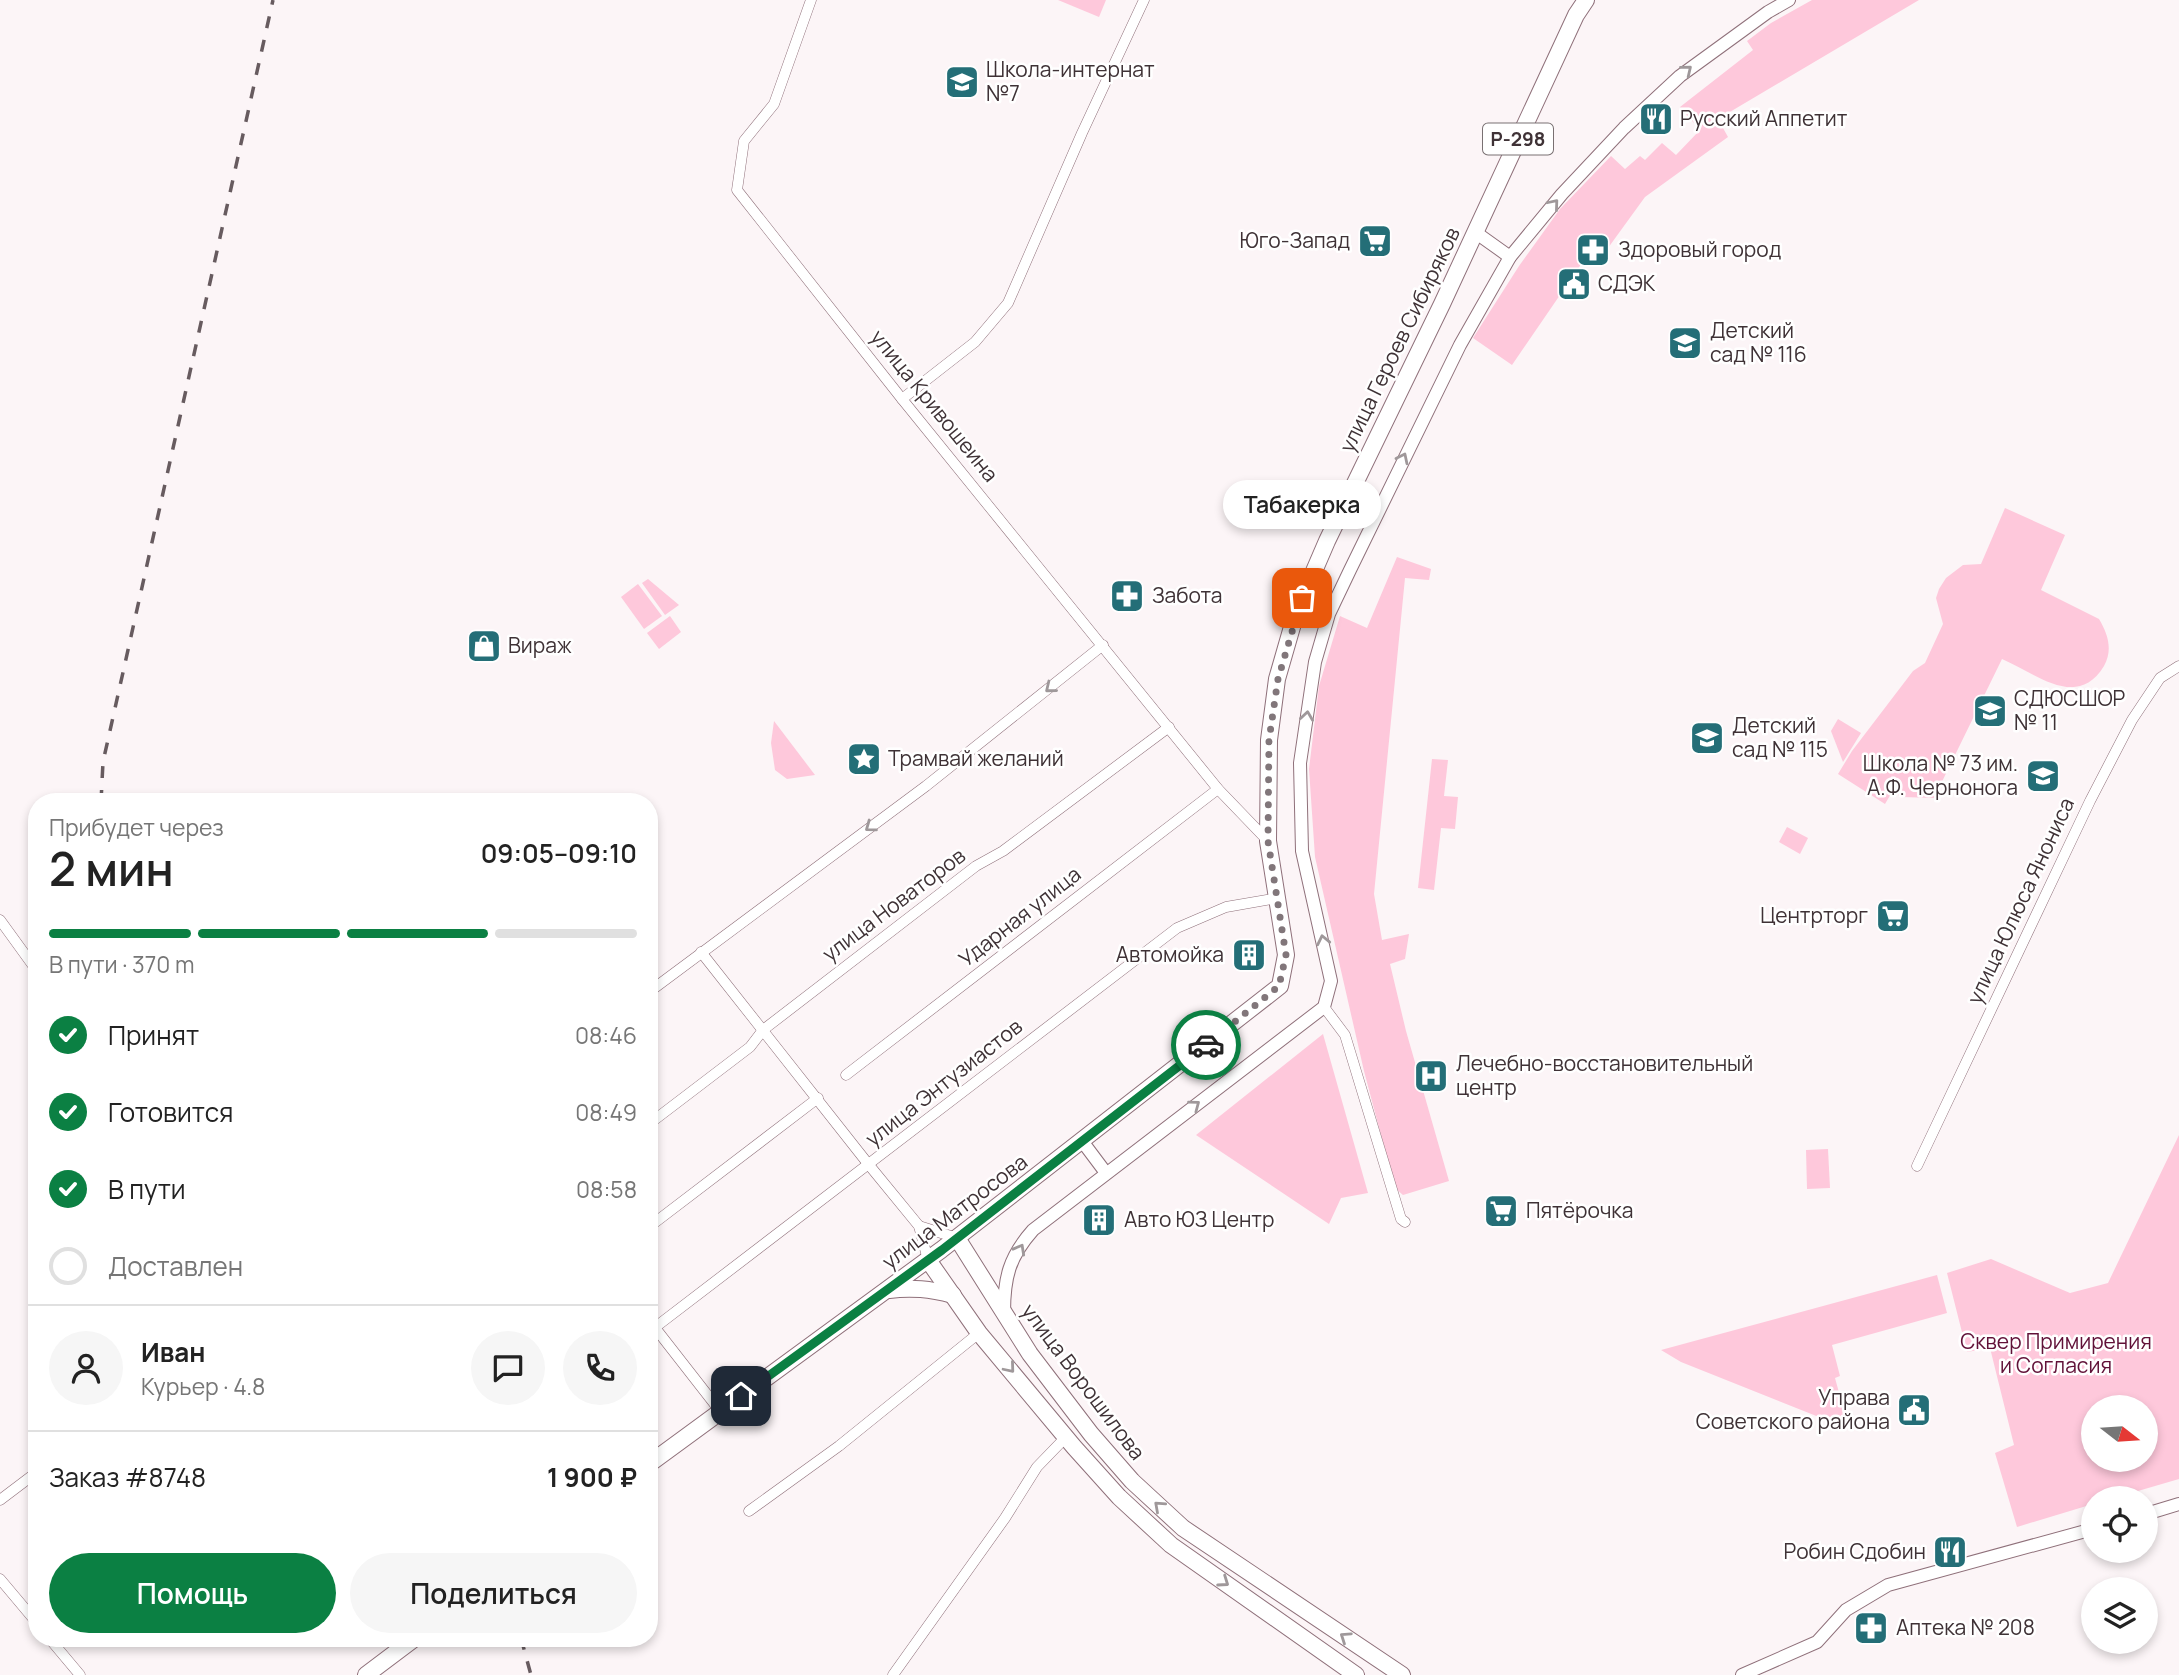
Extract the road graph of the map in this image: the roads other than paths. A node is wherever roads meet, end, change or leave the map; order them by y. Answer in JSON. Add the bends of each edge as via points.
{"nodes":[{"id":1,"x":811,"y":0,"type":"edge"},
{"id":2,"x":1144,"y":0,"type":"edge"},
{"id":3,"x":1790,"y":0,"type":"edge"},
{"id":4,"x":1583,"y":2,"type":"edge"},
{"id":5,"x":1475,"y":232,"type":"junction"},
{"id":6,"x":1510,"y":257,"type":"junction"},
{"id":7,"x":902,"y":399,"type":"junction"},
{"id":8,"x":1103,"y":645,"type":"junction"},
{"id":9,"x":2179,"y":666,"type":"edge"},
{"id":10,"x":1169,"y":727,"type":"junction"},
{"id":11,"x":1218,"y":789,"type":"junction"},
{"id":12,"x":1268,"y":841,"type":"junction"},
{"id":13,"x":1278,"y":898,"type":"junction"},
{"id":14,"x":0,"y":920,"type":"edge"},
{"id":15,"x":701,"y":952,"type":"junction"},
{"id":16,"x":28,"y":959,"type":"edge"},
{"id":17,"x":658,"y":985,"type":"edge"},
{"id":18,"x":1279,"y":986,"type":"joint"},
{"id":19,"x":1324,"y":1007,"type":"junction"},
{"id":20,"x":763,"y":1030,"type":"junction"},
{"id":21,"x":846,"y":1075,"type":"dead end"},
{"id":22,"x":818,"y":1098,"type":"junction"},
{"id":23,"x":658,"y":1117,"type":"edge"},
{"id":24,"x":1082,"y":1141,"type":"junction"},
{"id":25,"x":869,"y":1165,"type":"junction"},
{"id":26,"x":1917,"y":1166,"type":"dead end"},
{"id":27,"x":1106,"y":1173,"type":"junction"},
{"id":28,"x":658,"y":1220,"type":"edge"},
{"id":29,"x":1405,"y":1222,"type":"dead end"},
{"id":30,"x":919,"y":1226,"type":"junction"},
{"id":31,"x":957,"y":1238,"type":"junction"},
{"id":32,"x":928,"y":1260,"type":"junction"},
{"id":33,"x":886,"y":1290,"type":"junction"},
{"id":34,"x":953,"y":1295,"type":"junction"},
{"id":35,"x":1004,"y":1314,"type":"junction"},
{"id":36,"x":658,"y":1321,"type":"edge"},
{"id":37,"x":979,"y":1333,"type":"junction"},
{"id":38,"x":658,"y":1335,"type":"edge"},
{"id":39,"x":720,"y":1411,"type":"junction"},
{"id":40,"x":1066,"y":1437,"type":"junction"},
{"id":41,"x":658,"y":1457,"type":"edge"},
{"id":42,"x":28,"y":1479,"type":"edge"},
{"id":43,"x":0,"y":1500,"type":"edge"},
{"id":44,"x":2179,"y":1504,"type":"edge"},
{"id":45,"x":2158,"y":1510,"type":"edge"},
{"id":46,"x":749,"y":1511,"type":"dead end"},
{"id":47,"x":2081,"y":1532,"type":"edge"},
{"id":48,"x":0,"y":1580,"type":"edge"},
{"id":49,"x":28,"y":1613,"type":"edge"},
{"id":50,"x":57,"y":1647,"type":"edge"},
{"id":51,"x":403,"y":1647,"type":"edge"},
{"id":52,"x":80,"y":1675,"type":"edge"},
{"id":53,"x":366,"y":1675,"type":"edge"},
{"id":54,"x":893,"y":1675,"type":"edge"},
{"id":55,"x":1356,"y":1675,"type":"edge"},
{"id":56,"x":1402,"y":1675,"type":"edge"},
{"id":57,"x":1741,"y":1675,"type":"edge"}],
"edges":[{"from":1,"to":7,"type":"street","name":"улица Кривошеина","via":[[774,104],[744,141],[737,190]]},
{"from":2,"to":7,"type":"street","via":[[1008,303],[975,342]]},
{"from":6,"to":3,"type":"street","one_way":true,"via":[[1636,116],[1700,60]]},
{"from":4,"to":5,"type":"main road","name":"улица Героев Сибиряков","number":"Р-298"},
{"from":5,"to":6,"type":"street"},
{"from":5,"to":12,"type":"main road","name":"улица Героев Сибиряков","number":"Р-298","via":[[1296,613],[1278,679],[1269,740]]},
{"from":19,"to":6,"type":"street","one_way":true,"via":[[1331,981],[1302,851],[1300,763],[1315,662],[1329,614],[1415,432]]},
{"from":7,"to":8,"type":"street","name":"улица Кривошеина"},
{"from":8,"to":10,"type":"street","name":"улица Кривошеина"},
{"from":8,"to":15,"type":"street","one_way":true,"via":[[926,786]]},
{"from":9,"to":26,"type":"street","name":"улица Юлюса Янониса","via":[[2160,678],[2120,743]]},
{"from":10,"to":11,"type":"street","name":"улица Кривошеина"},
{"from":10,"to":20,"type":"street","name":"улица Новаторов","via":[[1003,851],[976,866]]},
{"from":11,"to":12,"type":"street","name":"улица Кривошеина"},
{"from":11,"to":21,"type":"street","name":"Ударная улица"},
{"from":12,"to":13,"type":"main road","name":"улица Героев Сибиряков","number":"Р-298"},
{"from":13,"to":18,"type":"main road","name":"улица Героев Сибиряков","number":"Р-298","via":[[1286,955]]},
{"from":13,"to":25,"type":"street","name":"улица Энтузиастов","via":[[1226,907],[1177,928]]},
{"from":14,"to":16,"type":"street"},
{"from":15,"to":17,"type":"street"},
{"from":15,"to":20,"type":"street","name":"улица Ворошилова"},
{"from":18,"to":24,"type":"main road","name":"улица Матросова","number":"Р-298"},
{"from":27,"to":19,"type":"street","one_way":true},
{"from":19,"to":29,"type":"street","via":[[1345,1035]]},
{"from":20,"to":22,"type":"street","name":"улица Ворошилова"},
{"from":20,"to":23,"type":"street","name":"улица Новаторов","via":[[750,1047]]},
{"from":22,"to":25,"type":"street","name":"улица Ворошилова"},
{"from":22,"to":28,"type":"street"},
{"from":24,"to":27,"type":"street"},
{"from":24,"to":31,"type":"main road","name":"улица Матросова","number":"Р-298"},
{"from":25,"to":30,"type":"street","name":"улица Ворошилова"},
{"from":25,"to":36,"type":"street","name":"улица Энтузиастов"},
{"from":35,"to":27,"type":"street","one_way":true,"via":[[1004,1282],[1020,1245]]},
{"from":30,"to":31,"type":"street"},
{"from":30,"to":32,"type":"street","name":"улица Ворошилова"},
{"from":31,"to":32,"type":"main road","name":"улица Матросова","number":"Р-298"},
{"from":31,"to":35,"type":"main road","name":"улица Ворошилова"},
{"from":32,"to":33,"type":"main road","name":"улица Матросова","number":"Р-298"},
{"from":32,"to":34,"type":"main road","name":"улица Ворошилова"},
{"from":33,"to":34,"type":"main road","via":[[932,1289]]},
{"from":33,"to":39,"type":"main road","name":"улица Матросова","number":"Р-298"},
{"from":34,"to":37,"type":"main road","name":"улица Ворошилова"},
{"from":56,"to":35,"type":"main road","name":"улица Ворошилова","one_way":true,"via":[[1183,1528],[1132,1481],[1091,1434]]},
{"from":37,"to":40,"type":"main road","name":"улица Ворошилова","one_way":true},
{"from":37,"to":46,"type":"street","via":[[839,1446]]},
{"from":38,"to":39,"type":"street"},
{"from":39,"to":41,"type":"main road","name":"улица Матросова","number":"Р-298"},
{"from":40,"to":54,"type":"street","via":[[1037,1467]]},
{"from":40,"to":55,"type":"main road","name":"улица Ворошилова","one_way":true,"via":[[1119,1497],[1171,1545]]},
{"from":42,"to":43,"type":"street"},
{"from":44,"to":45,"type":"street"},
{"from":47,"to":57,"type":"street","via":[[1888,1585],[1846,1610],[1817,1642]]},
{"from":48,"to":49,"type":"street"},
{"from":50,"to":52,"type":"street"},
{"from":51,"to":53,"type":"main road"}]}
